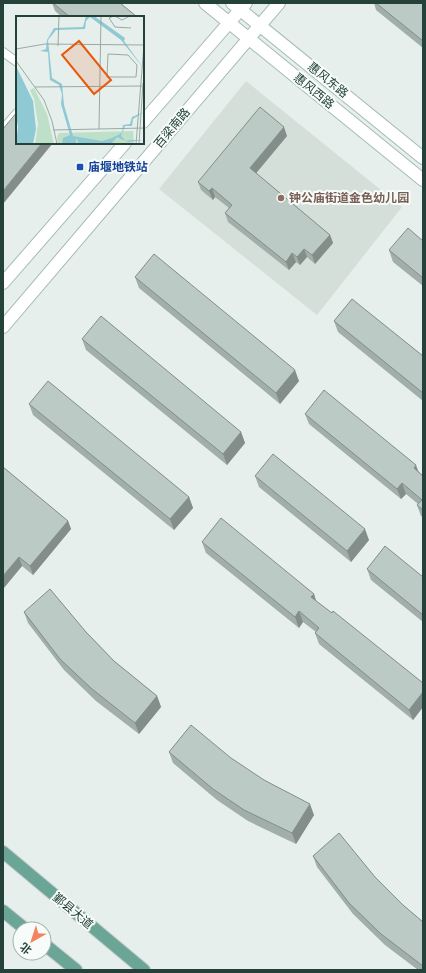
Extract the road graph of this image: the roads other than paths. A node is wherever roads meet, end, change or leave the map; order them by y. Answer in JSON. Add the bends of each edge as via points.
{"nodes":[{"id":1,"x":205,"y":3,"type":"edge"},
{"id":2,"x":279,"y":3,"type":"edge"},
{"id":3,"x":240,"y":5,"type":"edge"},
{"id":4,"x":229,"y":23,"type":"junction"},
{"id":5,"x":260,"y":25,"type":"junction"},
{"id":6,"x":249,"y":37,"type":"junction"},
{"id":7,"x":3,"y":52,"type":"edge"},
{"id":8,"x":16,"y":61,"type":"edge"},
{"id":9,"x":16,"y":114,"type":"edge"},
{"id":10,"x":144,"y":121,"type":"edge"},
{"id":11,"x":3,"y":129,"type":"edge"},
{"id":12,"x":124,"y":144,"type":"edge"},
{"id":13,"x":423,"y":158,"type":"edge"},
{"id":14,"x":423,"y":180,"type":"edge"},
{"id":15,"x":3,"y":283,"type":"edge"},
{"id":16,"x":3,"y":326,"type":"edge"},
{"id":17,"x":3,"y":852,"type":"edge"},
{"id":18,"x":3,"y":911,"type":"edge"},
{"id":19,"x":15,"y":921,"type":"edge"},
{"id":20,"x":52,"y":950,"type":"edge"},
{"id":21,"x":76,"y":970,"type":"edge"},
{"id":22,"x":144,"y":970,"type":"edge"}],
"edges":[{"from":1,"to":4,"type":"street","name":"惠风西路"},
{"from":2,"to":5,"type":"street","name":"百梁南路"},
{"from":3,"to":4,"type":"street"},
{"from":3,"to":5,"type":"street","name":"惠风东路"},
{"from":4,"to":6,"type":"street","name":"惠风西路"},
{"from":4,"to":10,"type":"street"},
{"from":5,"to":6,"type":"street","name":"百梁南路"},
{"from":5,"to":13,"type":"street","name":"惠风东路"},
{"from":6,"to":14,"type":"street","name":"惠风西路"},
{"from":6,"to":16,"type":"street","name":"百梁南路"},
{"from":7,"to":8,"type":"lane"},
{"from":9,"to":11,"type":"lane"},
{"from":12,"to":15,"type":"street"},
{"from":17,"to":22,"type":"main road","name":"鄞县大道"},
{"from":18,"to":19,"type":"main road"},
{"from":20,"to":21,"type":"main road"}]}
